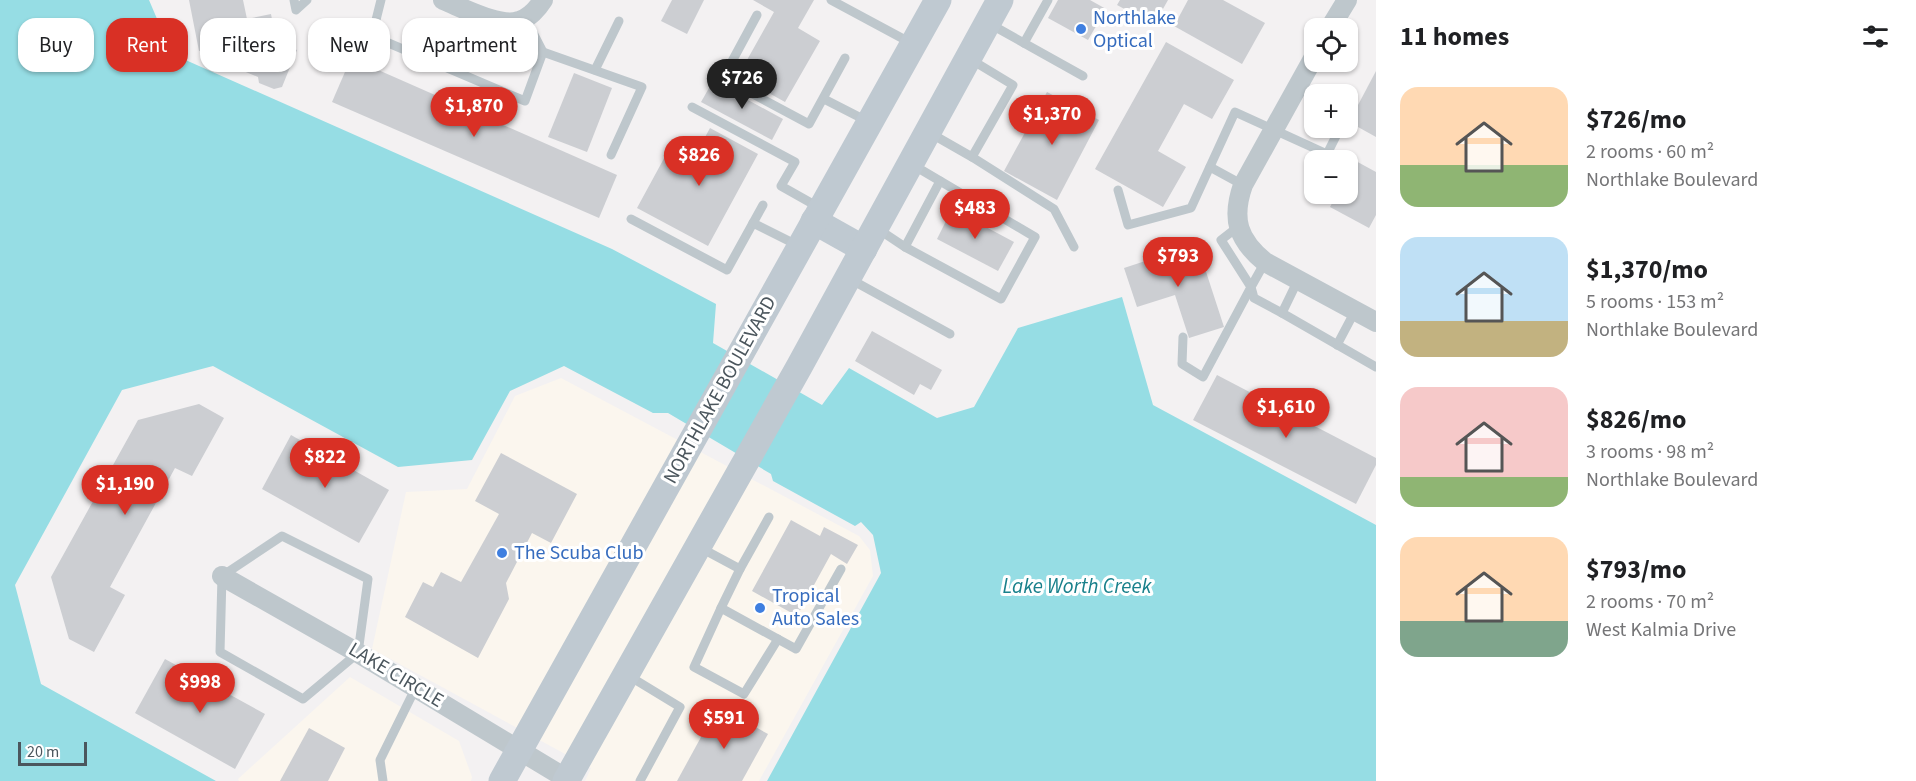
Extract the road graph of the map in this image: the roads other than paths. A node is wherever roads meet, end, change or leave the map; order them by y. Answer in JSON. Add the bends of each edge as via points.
{"nodes":[{"id":1,"x":294,"y":0,"type":"edge"},
{"id":2,"x":308,"y":0,"type":"edge"},
{"id":3,"x":381,"y":0,"type":"edge"},
{"id":4,"x":443,"y":0,"type":"edge"},
{"id":5,"x":543,"y":0,"type":"edge"},
{"id":6,"x":831,"y":0,"type":"edge"},
{"id":7,"x":938,"y":0,"type":"edge"},
{"id":8,"x":1048,"y":0,"type":"edge"},
{"id":9,"x":1347,"y":0,"type":"edge"},
{"id":10,"x":994,"y":12,"type":"edge"},
{"id":11,"x":757,"y":15,"type":"dead end"},
{"id":12,"x":525,"y":17,"type":"junction"},
{"id":13,"x":1336,"y":18,"type":"edge"},
{"id":14,"x":619,"y":21,"type":"dead end"},
{"id":15,"x":1024,"y":43,"type":"junction"},
{"id":16,"x":913,"y":44,"type":"junction"},
{"id":17,"x":543,"y":52,"type":"junction"},
{"id":18,"x":845,"y":58,"type":"dead end"},
{"id":19,"x":968,"y":58,"type":"junction"},
{"id":20,"x":595,"y":70,"type":"junction"},
{"id":21,"x":1305,"y":72,"type":"edge"},
{"id":22,"x":1083,"y":76,"type":"dead end"},
{"id":23,"x":824,"y":99,"type":"junction"},
{"id":24,"x":692,"y":106,"type":"dead end"},
{"id":25,"x":869,"y":123,"type":"junction"},
{"id":26,"x":1273,"y":129,"type":"junction"},
{"id":27,"x":928,"y":132,"type":"junction"},
{"id":28,"x":1313,"y":150,"type":"edge"},
{"id":29,"x":611,"y":155,"type":"dead end"},
{"id":30,"x":972,"y":157,"type":"junction"},
{"id":31,"x":911,"y":164,"type":"junction"},
{"id":32,"x":1210,"y":166,"type":"junction"},
{"id":33,"x":940,"y":181,"type":"junction"},
{"id":34,"x":1243,"y":185,"type":"junction"},
{"id":35,"x":1118,"y":190,"type":"dead end"},
{"id":36,"x":763,"y":206,"type":"dead end"},
{"id":37,"x":818,"y":215,"type":"junction"},
{"id":38,"x":631,"y":219,"type":"dead end"},
{"id":39,"x":753,"y":223,"type":"junction"},
{"id":40,"x":1239,"y":226,"type":"junction"},
{"id":41,"x":870,"y":238,"type":"junction"},
{"id":42,"x":800,"y":246,"type":"junction"},
{"id":43,"x":905,"y":247,"type":"junction"},
{"id":44,"x":1074,"y":247,"type":"dead end"},
{"id":45,"x":1265,"y":262,"type":"junction"},
{"id":46,"x":848,"y":278,"type":"junction"},
{"id":47,"x":1298,"y":280,"type":"junction"},
{"id":48,"x":1251,"y":287,"type":"junction"},
{"id":49,"x":1355,"y":310,"type":"junction"},
{"id":50,"x":1282,"y":313,"type":"junction"},
{"id":51,"x":1376,"y":322,"type":"edge"},
{"id":52,"x":950,"y":334,"type":"dead end"},
{"id":53,"x":1183,"y":337,"type":"dead end"},
{"id":54,"x":1337,"y":345,"type":"junction"},
{"id":55,"x":1376,"y":366,"type":"edge"},
{"id":56,"x":769,"y":517,"type":"dead end"},
{"id":57,"x":697,"y":546,"type":"junction"},
{"id":58,"x":740,"y":569,"type":"junction"},
{"id":59,"x":841,"y":569,"type":"dead end"},
{"id":60,"x":222,"y":576,"type":"junction"},
{"id":61,"x":721,"y":608,"type":"junction"},
{"id":62,"x":778,"y":639,"type":"junction"},
{"id":63,"x":358,"y":652,"type":"junction"},
{"id":64,"x":626,"y":674,"type":"junction"},
{"id":65,"x":416,"y":687,"type":"junction"},
{"id":66,"x":520,"y":749,"type":"junction"},
{"id":67,"x":566,"y":780,"type":"edge"},
{"id":68,"x":383,"y":781,"type":"edge"},
{"id":69,"x":502,"y":781,"type":"edge"},
{"id":70,"x":640,"y":781,"type":"edge"}],
"edges":[{"from":1,"to":2,"type":"lane","via":[[296,10]]},
{"from":3,"to":17,"type":"lane","via":[[372,36],[525,101]]},
{"from":4,"to":12,"type":"street","via":[[497,21],[518,22]]},
{"from":5,"to":12,"type":"street"},
{"from":6,"to":16,"type":"lane"},
{"from":7,"to":16,"type":"main road","name":"NORTHLAKE BOULEVARD"},
{"from":8,"to":15,"type":"lane"},
{"from":9,"to":13,"type":"street"},
{"from":10,"to":15,"type":"lane"},
{"from":10,"to":19,"type":"main road"},
{"from":11,"to":23,"type":"lane","via":[[723,78],[809,124]]},
{"from":12,"to":17,"type":"lane"},
{"from":14,"to":20,"type":"lane"},
{"from":15,"to":22,"type":"lane"},
{"from":16,"to":25,"type":"main road","name":"NORTHLAKE BOULEVARD"},
{"from":17,"to":20,"type":"lane"},
{"from":18,"to":23,"type":"lane"},
{"from":19,"to":27,"type":"main road"},
{"from":19,"to":30,"type":"lane","via":[[1013,85]]},
{"from":20,"to":29,"type":"lane","via":[[642,87]]},
{"from":21,"to":26,"type":"street"},
{"from":23,"to":25,"type":"lane"},
{"from":24,"to":37,"type":"lane","via":[[795,162],[781,186]]},
{"from":25,"to":37,"type":"main road","name":"NORTHLAKE BOULEVARD"},
{"from":26,"to":28,"type":"lane"},
{"from":26,"to":32,"type":"lane","via":[[1235,112]]},
{"from":26,"to":34,"type":"street"},
{"from":27,"to":30,"type":"lane"},
{"from":27,"to":31,"type":"main road"},
{"from":30,"to":44,"type":"lane","via":[[1054,209]]},
{"from":31,"to":33,"type":"lane"},
{"from":31,"to":41,"type":"main road"},
{"from":32,"to":34,"type":"lane"},
{"from":32,"to":35,"type":"lane","via":[[1191,208],[1128,225]]},
{"from":33,"to":43,"type":"lane"},
{"from":33,"to":43,"type":"lane","via":[[1035,237],[1001,299]]},
{"from":34,"to":40,"type":"street","via":[[1238,202]]},
{"from":36,"to":39,"type":"lane"},
{"from":37,"to":41,"type":"main road"},
{"from":37,"to":42,"type":"main road","name":"NORTHLAKE BOULEVARD"},
{"from":38,"to":39,"type":"lane","via":[[727,270]]},
{"from":39,"to":42,"type":"lane"},
{"from":40,"to":45,"type":"street","via":[[1251,251]]},
{"from":40,"to":48,"type":"lane","via":[[1221,240]]},
{"from":41,"to":43,"type":"lane"},
{"from":41,"to":46,"type":"main road"},
{"from":42,"to":66,"type":"main road","name":"NORTHLAKE BOULEVARD"},
{"from":45,"to":47,"type":"street"},
{"from":45,"to":48,"type":"lane"},
{"from":46,"to":52,"type":"lane"},
{"from":46,"to":57,"type":"main road"},
{"from":47,"to":49,"type":"street"},
{"from":47,"to":50,"type":"lane"},
{"from":48,"to":50,"type":"lane","via":[[1254,298]]},
{"from":48,"to":53,"type":"lane","via":[[1203,377],[1182,364]]},
{"from":49,"to":51,"type":"street"},
{"from":49,"to":54,"type":"lane"},
{"from":50,"to":54,"type":"lane"},
{"from":54,"to":55,"type":"lane"},
{"from":56,"to":58,"type":"lane"},
{"from":57,"to":58,"type":"lane"},
{"from":57,"to":64,"type":"main road"},
{"from":58,"to":61,"type":"lane"},
{"from":59,"to":62,"type":"lane","via":[[796,649]]},
{"from":60,"to":63,"type":"street","name":"LAKE CIRCLE"},
{"from":60,"to":63,"type":"lane","via":[[282,536],[368,579]]},
{"from":60,"to":63,"type":"lane","via":[[220,652],[303,699]]},
{"from":61,"to":62,"type":"lane"},
{"from":61,"to":62,"type":"lane","via":[[694,667],[704,673],[744,694]]},
{"from":63,"to":65,"type":"street","name":"LAKE CIRCLE"},
{"from":64,"to":67,"type":"main road"},
{"from":64,"to":70,"type":"lane","via":[[680,706]]},
{"from":65,"to":66,"type":"street","name":"LAKE CIRCLE"},
{"from":65,"to":68,"type":"lane","via":[[380,760]]},
{"from":66,"to":67,"type":"street","name":"LAKE CIRCLE"},
{"from":66,"to":69,"type":"main road","name":"NORTHLAKE BOULEVARD"}]}
